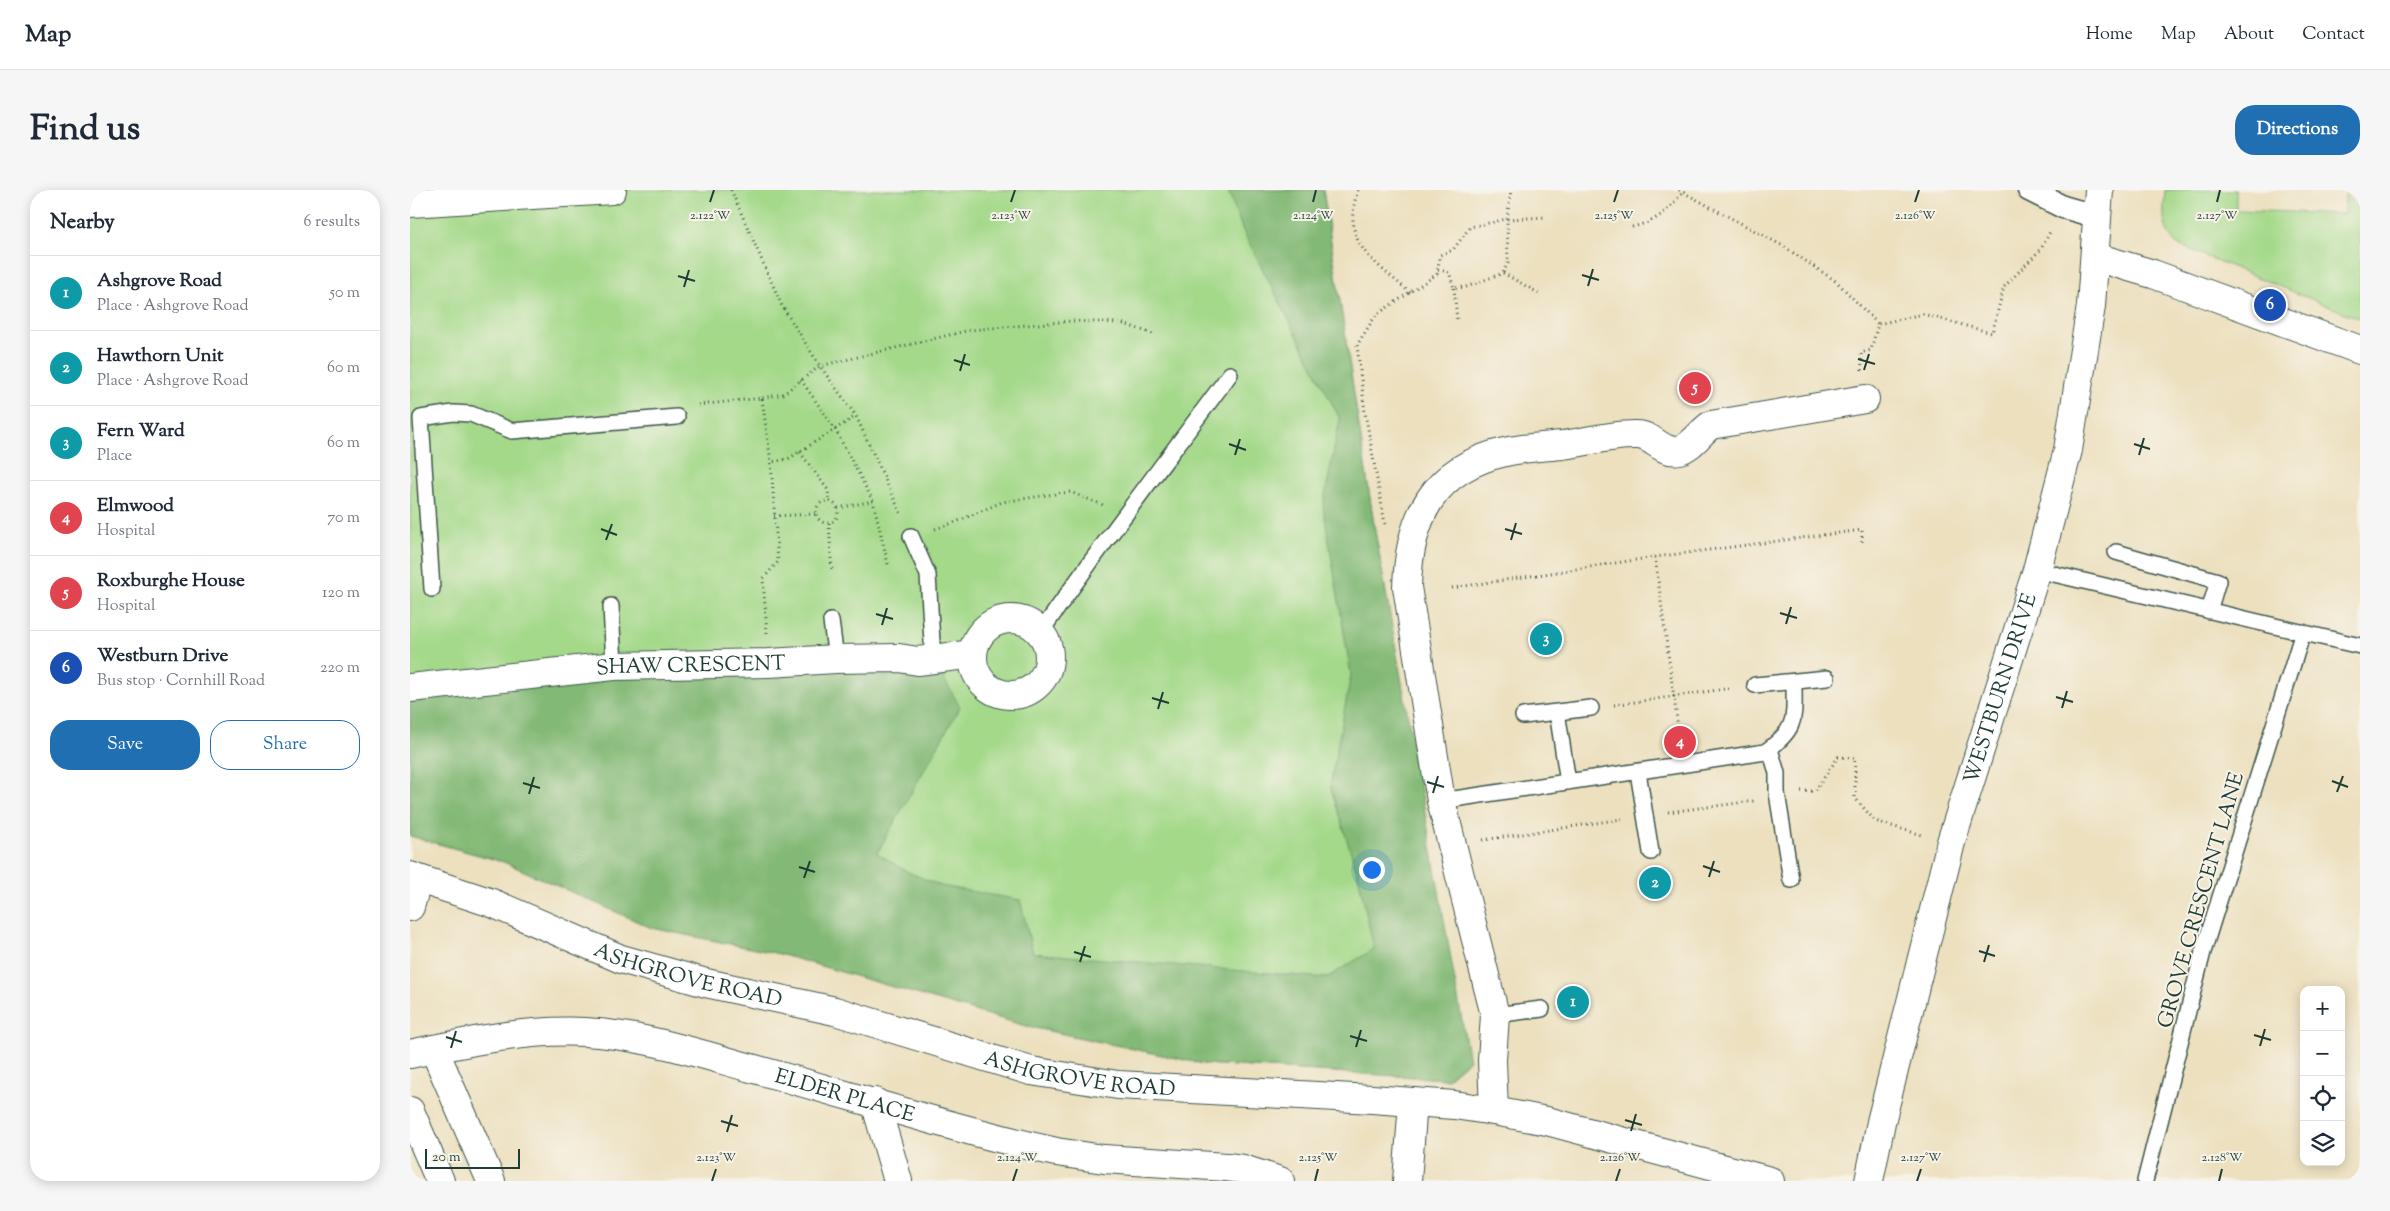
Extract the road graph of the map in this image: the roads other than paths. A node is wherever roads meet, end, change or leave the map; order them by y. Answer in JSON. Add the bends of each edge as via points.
{"nodes":[{"id":1,"x":612,"y":190,"type":"edge"},
{"id":2,"x":2030,"y":190,"type":"edge"},
{"id":3,"x":410,"y":203,"type":"edge"},
{"id":4,"x":2099,"y":203,"type":"edge"},
{"id":5,"x":2095,"y":257,"type":"junction"},
{"id":6,"x":2360,"y":350,"type":"edge"},
{"id":7,"x":1230,"y":374,"type":"dead end"},
{"id":8,"x":1866,"y":399,"type":"road end"},
{"id":9,"x":677,"y":416,"type":"road end"},
{"id":10,"x":416,"y":418,"type":"edge"},
{"id":11,"x":911,"y":536,"type":"road end"},
{"id":12,"x":2116,"y":552,"type":"dead end"},
{"id":13,"x":2037,"y":570,"type":"junction"},
{"id":14,"x":432,"y":589,"type":"dead end"},
{"id":15,"x":611,"y":606,"type":"dead end"},
{"id":16,"x":2209,"y":611,"type":"junction"},
{"id":17,"x":831,"y":622,"type":"dead end"},
{"id":18,"x":1041,"y":632,"type":"junction"},
{"id":19,"x":2303,"y":632,"type":"junction"},
{"id":20,"x":2360,"y":646,"type":"edge"},
{"id":21,"x":973,"y":654,"type":"junction"},
{"id":22,"x":836,"y":659,"type":"junction"},
{"id":23,"x":933,"y":659,"type":"junction"},
{"id":24,"x":614,"y":666,"type":"junction"},
{"id":25,"x":1827,"y":678,"type":"dead end"},
{"id":26,"x":1794,"y":681,"type":"junction"},
{"id":27,"x":1755,"y":685,"type":"road end"},
{"id":28,"x":410,"y":688,"type":"edge"},
{"id":29,"x":1591,"y":708,"type":"road end"},
{"id":30,"x":1557,"y":712,"type":"junction"},
{"id":31,"x":1523,"y":716,"type":"dead end"},
{"id":32,"x":1770,"y":749,"type":"junction"},
{"id":33,"x":1638,"y":772,"type":"junction"},
{"id":34,"x":1568,"y":782,"type":"junction"},
{"id":35,"x":1441,"y":801,"type":"junction"},
{"id":36,"x":1651,"y":852,"type":"dead end"},
{"id":37,"x":414,"y":878,"type":"edge"},
{"id":38,"x":1791,"y":880,"type":"dead end"},
{"id":39,"x":410,"y":907,"type":"edge"},
{"id":40,"x":1542,"y":1009,"type":"dead end"},
{"id":41,"x":1495,"y":1015,"type":"junction"},
{"id":42,"x":422,"y":1052,"type":"edge"},
{"id":43,"x":875,"y":1102,"type":"junction"},
{"id":44,"x":1413,"y":1102,"type":"junction"},
{"id":45,"x":410,"y":1111,"type":"edge"},
{"id":46,"x":1494,"y":1111,"type":"junction"},
{"id":47,"x":419,"y":1156,"type":"edge"},
{"id":48,"x":440,"y":1181,"type":"edge"},
{"id":49,"x":490,"y":1181,"type":"edge"},
{"id":50,"x":898,"y":1181,"type":"edge"},
{"id":51,"x":1280,"y":1181,"type":"edge"},
{"id":52,"x":1407,"y":1181,"type":"edge"},
{"id":53,"x":1770,"y":1181,"type":"edge"},
{"id":54,"x":1870,"y":1181,"type":"edge"},
{"id":55,"x":2145,"y":1181,"type":"edge"}],
"edges":[{"from":1,"to":3,"type":"street"},
{"from":2,"to":4,"type":"street","via":[[2063,207]]},
{"from":4,"to":5,"type":"street","name":"WESTBURN DRIVE"},
{"from":5,"to":6,"type":"street","via":[[2153,274]]},
{"from":5,"to":13,"type":"street","name":"WESTBURN DRIVE","via":[[2087,341],[2068,450]]},
{"from":7,"to":18,"type":"lane","via":[[1087,564]]},
{"from":8,"to":35,"type":"street","via":[[1711,425],[1700,432],[1689,446],[1678,451],[1663,448],[1639,434],[1504,452],[1448,478],[1435,491],[1412,535],[1407,587]]},
{"from":9,"to":10,"type":"lane","via":[[512,431],[471,414]]},
{"from":10,"to":14,"type":"lane"},
{"from":11,"to":23,"type":"lane","via":[[928,575]]},
{"from":12,"to":16,"type":"lane","via":[[2218,581]]},
{"from":13,"to":16,"type":"lane"},
{"from":13,"to":54,"type":"street","name":"WESTBURN DRIVE","via":[[1951,842],[1881,1122]]},
{"from":15,"to":24,"type":"lane"},
{"from":16,"to":19,"type":"lane"},
{"from":17,"to":22,"type":"lane"},
{"from":18,"to":21,"type":"street","via":[[1029,623],[999,620],[986,628],[977,640]]},
{"from":18,"to":21,"type":"street","via":[[1049,650],[1047,670],[1035,686],[1025,692],[1006,694],[988,687],[974,667]]},
{"from":19,"to":20,"type":"lane"},
{"from":19,"to":55,"type":"lane","name":"GROVE CRESCENT LANE","via":[[2203,952]]},
{"from":21,"to":23,"type":"street","name":"SHAW CRESCENT"},
{"from":22,"to":23,"type":"street","name":"SHAW CRESCENT"},
{"from":22,"to":24,"type":"street","name":"SHAW CRESCENT"},
{"from":24,"to":28,"type":"street","name":"SHAW CRESCENT"},
{"from":25,"to":26,"type":"lane"},
{"from":26,"to":27,"type":"lane"},
{"from":26,"to":32,"type":"lane","via":[[1794,720],[1786,737]]},
{"from":29,"to":30,"type":"lane"},
{"from":30,"to":31,"type":"lane"},
{"from":30,"to":34,"type":"lane"},
{"from":32,"to":33,"type":"lane"},
{"from":32,"to":38,"type":"lane","via":[[1777,773],[1777,793]]},
{"from":33,"to":34,"type":"lane"},
{"from":33,"to":36,"type":"lane"},
{"from":34,"to":35,"type":"lane"},
{"from":35,"to":41,"type":"street"},
{"from":37,"to":39,"type":"street"},
{"from":37,"to":44,"type":"street","name":"ASHGROVE ROAD","via":[[492,903],[621,959],[706,983],[835,1011],[1031,1071],[1118,1085]]},
{"from":40,"to":41,"type":"lane"},
{"from":41,"to":46,"type":"street","via":[[1492,1060]]},
{"from":42,"to":43,"type":"street","name":"ELDER PLACE","via":[[526,1034],[608,1034],[678,1048]]},
{"from":42,"to":49,"type":"street"},
{"from":43,"to":50,"type":"street"},
{"from":43,"to":51,"type":"street","name":"ELDER PLACE","via":[[1056,1152],[1104,1159],[1234,1168]]},
{"from":44,"to":46,"type":"street","name":"ASHGROVE ROAD"},
{"from":44,"to":52,"type":"street"},
{"from":45,"to":47,"type":"street"},
{"from":46,"to":53,"type":"street","name":"ASHGROVE ROAD","via":[[1557,1124]]},
{"from":47,"to":48,"type":"street"}]}
